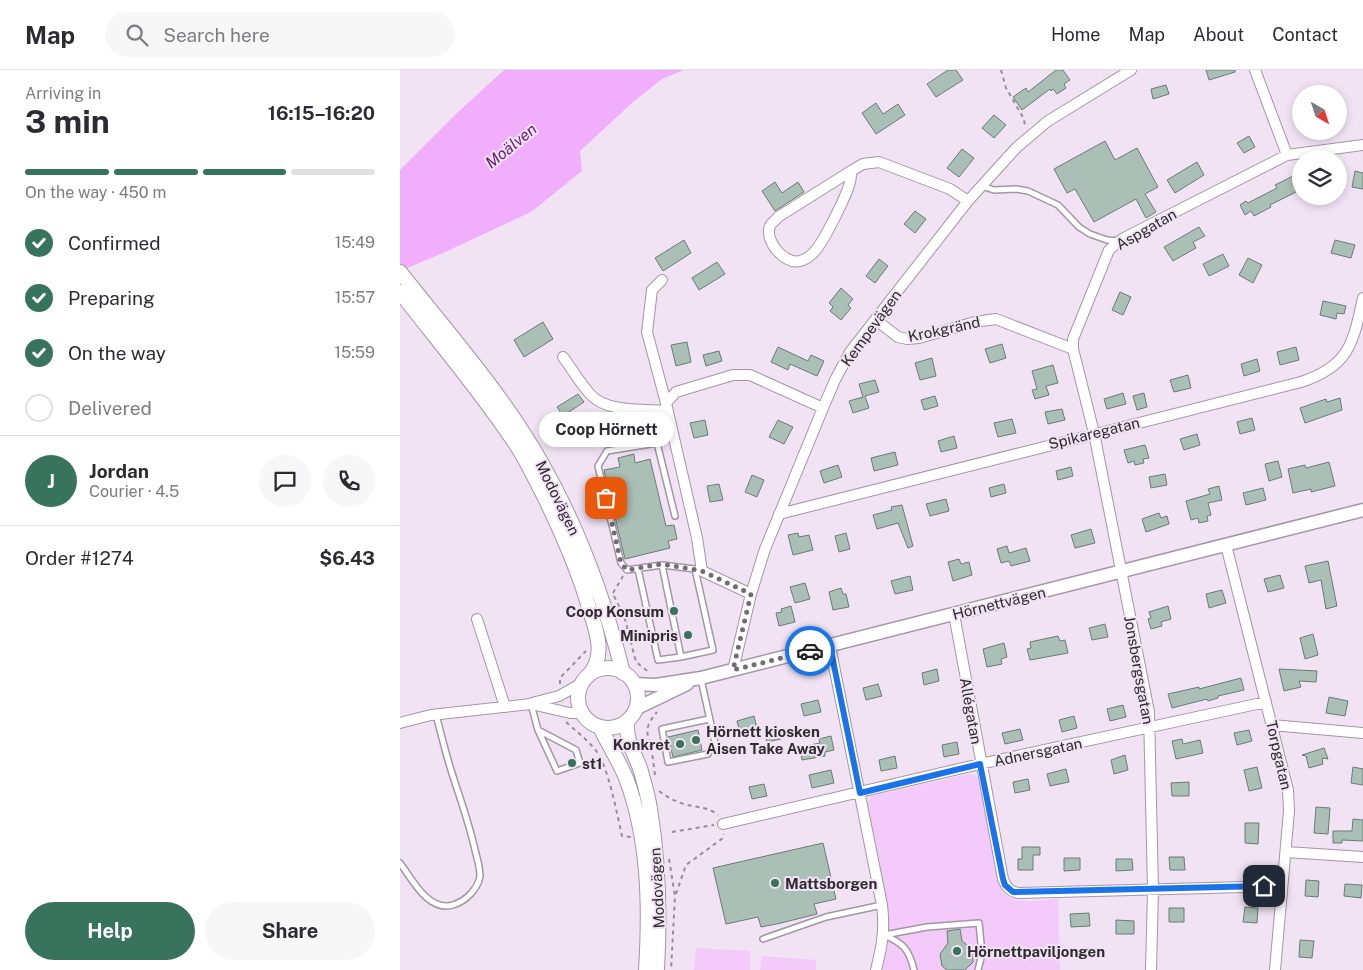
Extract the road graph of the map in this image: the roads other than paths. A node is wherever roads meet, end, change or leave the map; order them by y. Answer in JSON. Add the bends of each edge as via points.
{"nodes":[{"id":1,"x":1131,"y":70,"type":"edge"},
{"id":2,"x":1255,"y":70,"type":"edge"},
{"id":3,"x":1363,"y":145,"type":"edge"},
{"id":4,"x":1287,"y":155,"type":"junction"},
{"id":5,"x":851,"y":171,"type":"junction"},
{"id":6,"x":982,"y":186,"type":"junction"},
{"id":7,"x":968,"y":201,"type":"junction"},
{"id":8,"x":1120,"y":241,"type":"junction"},
{"id":9,"x":400,"y":272,"type":"edge"},
{"id":10,"x":662,"y":280,"type":"dead end"},
{"id":11,"x":408,"y":295,"type":"edge"},
{"id":12,"x":1363,"y":298,"type":"edge"},
{"id":13,"x":876,"y":320,"type":"junction"},
{"id":14,"x":1073,"y":349,"type":"junction"},
{"id":15,"x":563,"y":357,"type":"dead end"},
{"id":16,"x":667,"y":407,"type":"junction"},
{"id":17,"x":823,"y":408,"type":"junction"},
{"id":18,"x":1094,"y":433,"type":"junction"},
{"id":19,"x":1363,"y":510,"type":"edge"},
{"id":20,"x":779,"y":514,"type":"junction"},
{"id":21,"x":675,"y":516,"type":"dead end"},
{"id":22,"x":1226,"y":545,"type":"junction"},
{"id":23,"x":662,"y":564,"type":"junction"},
{"id":24,"x":638,"y":568,"type":"junction"},
{"id":25,"x":699,"y":570,"type":"junction"},
{"id":26,"x":1120,"y":573,"type":"junction"},
{"id":27,"x":751,"y":594,"type":"junction"},
{"id":28,"x":954,"y":614,"type":"junction"},
{"id":29,"x":477,"y":620,"type":"dead end"},
{"id":30,"x":830,"y":646,"type":"junction"},
{"id":31,"x":682,"y":657,"type":"junction"},
{"id":32,"x":733,"y":670,"type":"junction"},
{"id":33,"x":623,"y":673,"type":"junction"},
{"id":34,"x":701,"y":678,"type":"junction"},
{"id":35,"x":585,"y":679,"type":"junction"},
{"id":36,"x":634,"y":684,"type":"junction"},
{"id":37,"x":1266,"y":702,"type":"junction"},
{"id":38,"x":531,"y":704,"type":"junction"},
{"id":39,"x":505,"y":707,"type":"junction"},
{"id":40,"x":637,"y":708,"type":"junction"},
{"id":41,"x":582,"y":713,"type":"junction"},
{"id":42,"x":436,"y":715,"type":"junction"},
{"id":43,"x":709,"y":719,"type":"junction"},
{"id":44,"x":627,"y":721,"type":"junction"},
{"id":45,"x":400,"y":723,"type":"edge"},
{"id":46,"x":1272,"y":725,"type":"junction"},
{"id":47,"x":600,"y":727,"type":"junction"},
{"id":48,"x":1150,"y":727,"type":"junction"},
{"id":49,"x":538,"y":730,"type":"junction"},
{"id":50,"x":1363,"y":733,"type":"edge"},
{"id":51,"x":980,"y":764,"type":"junction"},
{"id":52,"x":860,"y":793,"type":"junction"},
{"id":53,"x":723,"y":824,"type":"road end"},
{"id":54,"x":1286,"y":852,"type":"junction"},
{"id":55,"x":1363,"y":857,"type":"edge"},
{"id":56,"x":400,"y":862,"type":"edge"},
{"id":57,"x":1282,"y":886,"type":"junction"},
{"id":58,"x":1153,"y":890,"type":"junction"},
{"id":59,"x":882,"y":905,"type":"junction"},
{"id":60,"x":884,"y":935,"type":"junction"},
{"id":61,"x":764,"y":939,"type":"dead end"},
{"id":62,"x":646,"y":970,"type":"edge"},
{"id":63,"x":657,"y":970,"type":"edge"},
{"id":64,"x":876,"y":970,"type":"edge"},
{"id":65,"x":914,"y":970,"type":"edge"},
{"id":66,"x":978,"y":970,"type":"edge"},
{"id":67,"x":1151,"y":970,"type":"edge"},
{"id":68,"x":1275,"y":970,"type":"edge"}],
"edges":[{"from":1,"to":6,"type":"street","name":"Kempevägen","via":[[1048,121],[1016,148]]},
{"from":2,"to":4,"type":"street"},
{"from":3,"to":4,"type":"street","name":"Aspgatan"},
{"from":4,"to":8,"type":"street","name":"Aspgatan"},
{"from":5,"to":5,"type":"street","via":[[770,225],[772,242],[782,257],[790,262],[800,261],[816,250],[850,182]]},
{"from":5,"to":7,"type":"street","via":[[863,164],[879,162],[950,189]]},
{"from":6,"to":7,"type":"street","name":"Kempevägen"},
{"from":6,"to":8,"type":"lane","via":[[994,190],[1028,191],[1058,205],[1090,234]]},
{"from":7,"to":13,"type":"street","name":"Kempevägen"},
{"from":8,"to":14,"type":"street","name":"Aspgatan","via":[[1110,250],[1073,339]]},
{"from":9,"to":11,"type":"main road","name":"Modovägen"},
{"from":10,"to":16,"type":"street","via":[[652,290],[647,332]]},
{"from":11,"to":33,"type":"main road","name":"Modovägen","via":[[493,390],[549,476],[587,558],[612,629]]},
{"from":11,"to":35,"type":"main road","name":"Modovägen","via":[[513,440],[574,561],[598,637],[596,668]]},
{"from":12,"to":18,"type":"street","name":"Spikaregatan","via":[[1355,334],[1347,352],[1321,375]]},
{"from":13,"to":14,"type":"street","name":"Krokgränd","via":[[898,337],[907,339],[996,319]]},
{"from":13,"to":17,"type":"street","name":"Kempevägen","via":[[850,352]]},
{"from":14,"to":18,"type":"street","name":"Aspgatan"},
{"from":15,"to":16,"type":"street","via":[[591,396],[603,404],[616,408]]},
{"from":16,"to":17,"type":"street","via":[[676,392],[732,375],[750,375]]},
{"from":16,"to":25,"type":"street","via":[[697,538]]},
{"from":17,"to":20,"type":"street","name":"Kempevägen"},
{"from":18,"to":20,"type":"street","name":"Spikaregatan"},
{"from":18,"to":26,"type":"street","name":"Jonsbergsgatan"},
{"from":19,"to":22,"type":"street","name":"Hörnettvägen"},
{"from":20,"to":27,"type":"street","name":"Kempevägen"},
{"from":21,"to":24,"type":"lane","via":[[657,443],[607,451],[598,466],[621,563],[627,570]]},
{"from":22,"to":26,"type":"street","name":"Hörnettvägen"},
{"from":22,"to":37,"type":"street","name":"Torpgatan"},
{"from":23,"to":24,"type":"lane"},
{"from":23,"to":25,"type":"lane"},
{"from":23,"to":31,"type":"lane"},
{"from":24,"to":31,"type":"lane","via":[[658,660]]},
{"from":25,"to":27,"type":"street"},
{"from":25,"to":31,"type":"lane","via":[[713,650]]},
{"from":26,"to":28,"type":"street","name":"Hörnettvägen"},
{"from":26,"to":48,"type":"street","name":"Jonsbergsgatan"},
{"from":27,"to":32,"type":"street","name":"Kempevägen"},
{"from":28,"to":30,"type":"street","name":"Hörnettvägen"},
{"from":28,"to":51,"type":"street","name":"Allégatan"},
{"from":29,"to":39,"type":"street"},
{"from":30,"to":32,"type":"street","name":"Hörnettvägen"},
{"from":30,"to":52,"type":"street"},
{"from":32,"to":34,"type":"street","name":"Hörnettvägen"},
{"from":33,"to":35,"type":"main road","via":[[605,668]]},
{"from":33,"to":36,"type":"main road"},
{"from":34,"to":36,"type":"street","name":"Hörnettvägen","via":[[656,685]]},
{"from":34,"to":40,"type":"street"},
{"from":34,"to":43,"type":"lane"},
{"from":35,"to":38,"type":"street","via":[[559,696]]},
{"from":35,"to":41,"type":"main road","via":[[578,698]]},
{"from":36,"to":40,"type":"main road"},
{"from":37,"to":46,"type":"street","name":"Torpgatan"},
{"from":37,"to":48,"type":"street","name":"Adnersgatan"},
{"from":38,"to":39,"type":"street"},
{"from":38,"to":41,"type":"street"},
{"from":38,"to":49,"type":"lane"},
{"from":39,"to":42,"type":"street"},
{"from":40,"to":44,"type":"main road"},
{"from":41,"to":47,"type":"main road","via":[[586,720]]},
{"from":42,"to":45,"type":"street"},
{"from":42,"to":56,"type":"lane","via":[[469,823],[480,876],[477,886],[462,900],[442,905],[421,892]]},
{"from":43,"to":43,"type":"lane","via":[[715,743],[708,754],[668,762],[662,729]]},
{"from":44,"to":47,"type":"main road","via":[[610,728]]},
{"from":44,"to":63,"type":"main road","name":"Modovägen","via":[[629,745],[647,790],[656,849],[659,893]]},
{"from":46,"to":50,"type":"street"},
{"from":46,"to":54,"type":"street","name":"Torpgatan","via":[[1288,790]]},
{"from":47,"to":62,"type":"main road","name":"Modovägen","via":[[625,776],[641,830],[647,894]]},
{"from":48,"to":51,"type":"street","name":"Adnersgatan"},
{"from":48,"to":58,"type":"street","name":"Jonsbergsgatan"},
{"from":49,"to":49,"type":"lane","via":[[556,771],[580,763],[576,750]]},
{"from":51,"to":52,"type":"street","name":"Adnersgatan"},
{"from":51,"to":58,"type":"street","name":"Allégatan","via":[[1003,879],[1013,892]]},
{"from":52,"to":53,"type":"street","name":"Adnersgatan"},
{"from":52,"to":59,"type":"street"},
{"from":54,"to":55,"type":"street"},
{"from":54,"to":57,"type":"street","name":"Torpgatan"},
{"from":57,"to":58,"type":"street"},
{"from":57,"to":68,"type":"street","name":"Torpgatan"},
{"from":58,"to":67,"type":"street","name":"Jonsbergsgatan"},
{"from":59,"to":60,"type":"street"},
{"from":59,"to":61,"type":"lane","via":[[826,917]]},
{"from":60,"to":64,"type":"street"},
{"from":60,"to":65,"type":"lane","via":[[901,942],[912,959]]},
{"from":60,"to":66,"type":"lane","via":[[927,926],[979,923],[982,954]]}]}
